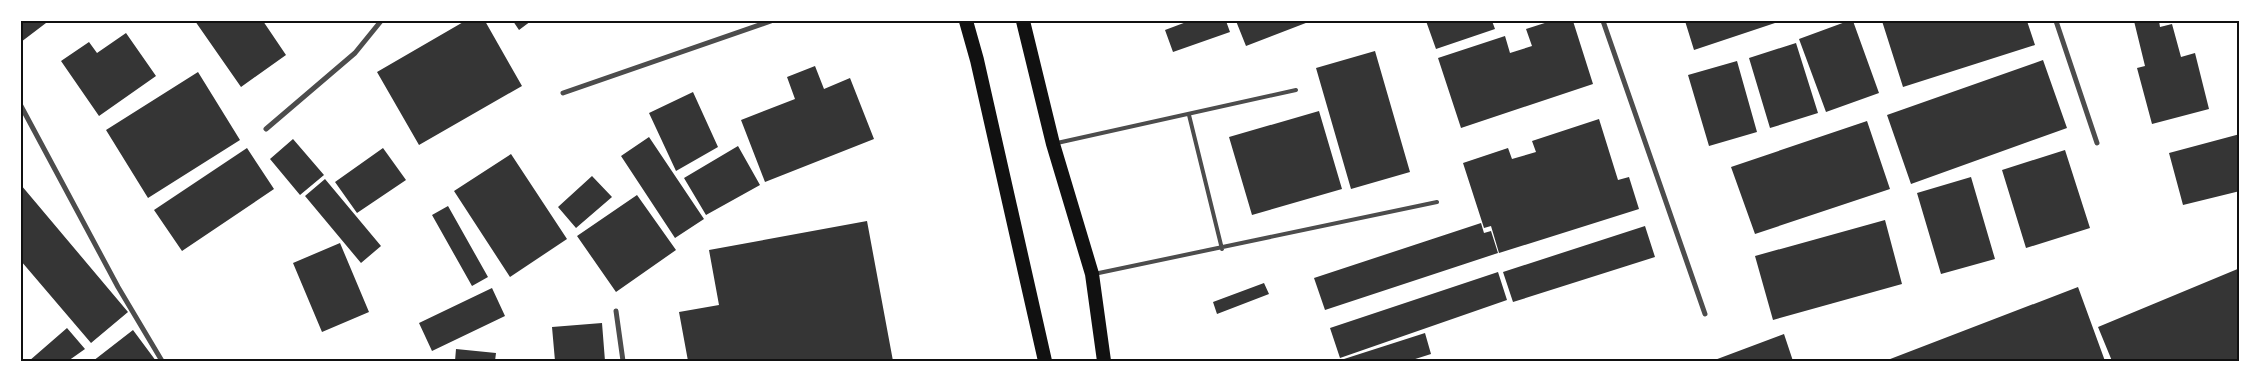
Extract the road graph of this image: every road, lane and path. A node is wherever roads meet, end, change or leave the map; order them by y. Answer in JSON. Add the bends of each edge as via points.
{"nodes":[{"id":1,"x":381,"y":21,"type":"edge"},
{"id":2,"x":770,"y":21,"type":"edge"},
{"id":3,"x":966,"y":21,"type":"edge"},
{"id":4,"x":1024,"y":21,"type":"edge"},
{"id":5,"x":1603,"y":21,"type":"edge"},
{"id":6,"x":2056,"y":21,"type":"edge"},
{"id":7,"x":1296,"y":90,"type":"dead end"},
{"id":8,"x":563,"y":94,"type":"dead end"},
{"id":9,"x":21,"y":106,"type":"edge"},
{"id":10,"x":1188,"y":115,"type":"junction"},
{"id":11,"x":266,"y":129,"type":"dead end"},
{"id":12,"x":2097,"y":143,"type":"dead end"},
{"id":13,"x":1053,"y":144,"type":"junction"},
{"id":14,"x":1437,"y":202,"type":"dead end"},
{"id":15,"x":1222,"y":249,"type":"junction"},
{"id":16,"x":1092,"y":274,"type":"junction"},
{"id":17,"x":616,"y":311,"type":"dead end"},
{"id":18,"x":1705,"y":314,"type":"dead end"},
{"id":19,"x":162,"y":361,"type":"edge"},
{"id":20,"x":623,"y":361,"type":"edge"},
{"id":21,"x":1045,"y":361,"type":"edge"},
{"id":22,"x":1104,"y":361,"type":"edge"}],
"edges":[{"from":1,"to":11,"type":"street","via":[[355,53]]},
{"from":2,"to":8,"type":"street"},
{"from":3,"to":21,"type":"highway"},
{"from":4,"to":13,"type":"highway"},
{"from":5,"to":18,"type":"street"},
{"from":6,"to":12,"type":"street"},
{"from":7,"to":10,"type":"lane"},
{"from":9,"to":19,"type":"street","via":[[118,287]]},
{"from":10,"to":13,"type":"lane"},
{"from":10,"to":15,"type":"lane"},
{"from":13,"to":16,"type":"highway"},
{"from":14,"to":15,"type":"lane"},
{"from":15,"to":16,"type":"lane"},
{"from":16,"to":22,"type":"highway"},
{"from":17,"to":20,"type":"street"}]}
